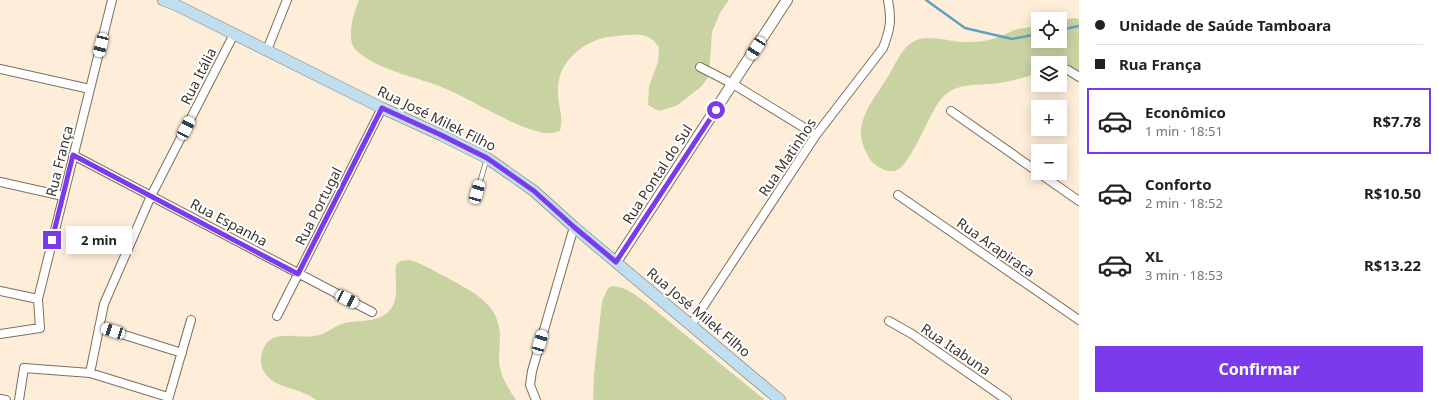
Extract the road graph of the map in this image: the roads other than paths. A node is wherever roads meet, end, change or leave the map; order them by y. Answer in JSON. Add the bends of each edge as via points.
{"nodes":[{"id":1,"x":112,"y":0,"type":"edge"},
{"id":2,"x":163,"y":0,"type":"edge"},
{"id":3,"x":287,"y":0,"type":"edge"},
{"id":4,"x":787,"y":0,"type":"edge"},
{"id":5,"x":888,"y":0,"type":"edge"},
{"id":6,"x":177,"y":2,"type":"edge"},
{"id":7,"x":234,"y":34,"type":"junction"},
{"id":8,"x":266,"y":50,"type":"junction"},
{"id":9,"x":700,"y":67,"type":"dead end"},
{"id":10,"x":0,"y":69,"type":"edge"},
{"id":11,"x":1068,"y":70,"type":"dead end"},
{"id":12,"x":1079,"y":77,"type":"edge"},
{"id":13,"x":733,"y":84,"type":"junction"},
{"id":14,"x":90,"y":89,"type":"junction"},
{"id":15,"x":382,"y":108,"type":"junction"},
{"id":16,"x":951,"y":111,"type":"dead end"},
{"id":17,"x":816,"y":135,"type":"junction"},
{"id":18,"x":73,"y":155,"type":"junction"},
{"id":19,"x":487,"y":158,"type":"junction"},
{"id":20,"x":1031,"y":168,"type":"edge"},
{"id":21,"x":1048,"y":180,"type":"edge"},
{"id":22,"x":0,"y":182,"type":"edge"},
{"id":23,"x":477,"y":192,"type":"dead end"},
{"id":24,"x":898,"y":195,"type":"dead end"},
{"id":25,"x":63,"y":196,"type":"junction"},
{"id":26,"x":151,"y":196,"type":"junction"},
{"id":27,"x":1079,"y":202,"type":"edge"},
{"id":28,"x":574,"y":227,"type":"junction"},
{"id":29,"x":616,"y":262,"type":"junction"},
{"id":30,"x":298,"y":274,"type":"junction"},
{"id":31,"x":0,"y":291,"type":"edge"},
{"id":32,"x":38,"y":299,"type":"junction"},
{"id":33,"x":372,"y":312,"type":"dead end"},
{"id":34,"x":277,"y":316,"type":"dead end"},
{"id":35,"x":191,"y":320,"type":"dead end"},
{"id":36,"x":1079,"y":320,"type":"edge"},
{"id":37,"x":889,"y":321,"type":"dead end"},
{"id":38,"x":691,"y":325,"type":"junction"},
{"id":39,"x":99,"y":327,"type":"junction"},
{"id":40,"x":0,"y":334,"type":"edge"},
{"id":41,"x":182,"y":353,"type":"junction"},
{"id":42,"x":90,"y":373,"type":"junction"},
{"id":43,"x":0,"y":399,"type":"edge"},
{"id":44,"x":168,"y":399,"type":"edge"},
{"id":45,"x":6,"y":400,"type":"edge"},
{"id":46,"x":19,"y":400,"type":"edge"},
{"id":47,"x":536,"y":400,"type":"edge"},
{"id":48,"x":780,"y":400,"type":"edge"},
{"id":49,"x":1007,"y":400,"type":"edge"}],
"edges":[{"from":1,"to":14,"type":"street","name":"Rua França"},
{"from":2,"to":6,"type":"main road","name":"Rua José Milek Filho"},
{"from":3,"to":8,"type":"street"},
{"from":4,"to":13,"type":"street","name":"Rua Pontal do Sul"},
{"from":5,"to":17,"type":"street","name":"Rua Matinhos","via":[[891,14],[890,32],[882,48]]},
{"from":6,"to":7,"type":"main road","name":"Rua José Milek Filho"},
{"from":7,"to":8,"type":"main road","name":"Rua José Milek Filho"},
{"from":7,"to":26,"type":"street","name":"Rua Itália"},
{"from":8,"to":15,"type":"main road","name":"Rua José Milek Filho"},
{"from":9,"to":13,"type":"street"},
{"from":10,"to":14,"type":"street"},
{"from":11,"to":12,"type":"street"},
{"from":13,"to":17,"type":"street"},
{"from":13,"to":29,"type":"street","name":"Rua Pontal do Sul"},
{"from":14,"to":18,"type":"street","name":"Rua França"},
{"from":15,"to":19,"type":"main road","name":"Rua José Milek Filho"},
{"from":15,"to":30,"type":"street","name":"Rua Portugal"},
{"from":16,"to":20,"type":"street"},
{"from":17,"to":38,"type":"street","name":"Rua Matinhos"},
{"from":18,"to":25,"type":"street","name":"Rua França"},
{"from":18,"to":26,"type":"street","name":"Rua Espanha"},
{"from":19,"to":23,"type":"lane"},
{"from":19,"to":28,"type":"main road","name":"Rua José Milek Filho","via":[[534,191]]},
{"from":21,"to":27,"type":"street"},
{"from":22,"to":25,"type":"street"},
{"from":24,"to":36,"type":"street","name":"Rua Arapiraca"},
{"from":25,"to":32,"type":"street","name":"Rua França"},
{"from":26,"to":30,"type":"street","name":"Rua Espanha"},
{"from":26,"to":39,"type":"street","name":"Rua Itália","via":[[104,304]]},
{"from":28,"to":29,"type":"main road","name":"Rua José Milek Filho"},
{"from":28,"to":47,"type":"street","via":[[532,371],[530,385]]},
{"from":29,"to":38,"type":"main road","name":"Rua José Milek Filho"},
{"from":30,"to":33,"type":"street","name":"Rua Espanha"},
{"from":30,"to":34,"type":"street","name":"Rua Portugal"},
{"from":31,"to":32,"type":"street"},
{"from":32,"to":40,"type":"street","name":"Rua França","via":[[40,328]]},
{"from":35,"to":41,"type":"street"},
{"from":37,"to":49,"type":"street","name":"Rua Itabuna"},
{"from":38,"to":48,"type":"main road","name":"Rua José Milek Filho"},
{"from":39,"to":41,"type":"street"},
{"from":39,"to":42,"type":"street","name":"Rua Itália"},
{"from":41,"to":44,"type":"street"},
{"from":42,"to":44,"type":"street"},
{"from":42,"to":46,"type":"street","via":[[24,368]]},
{"from":43,"to":45,"type":"street"}]}
